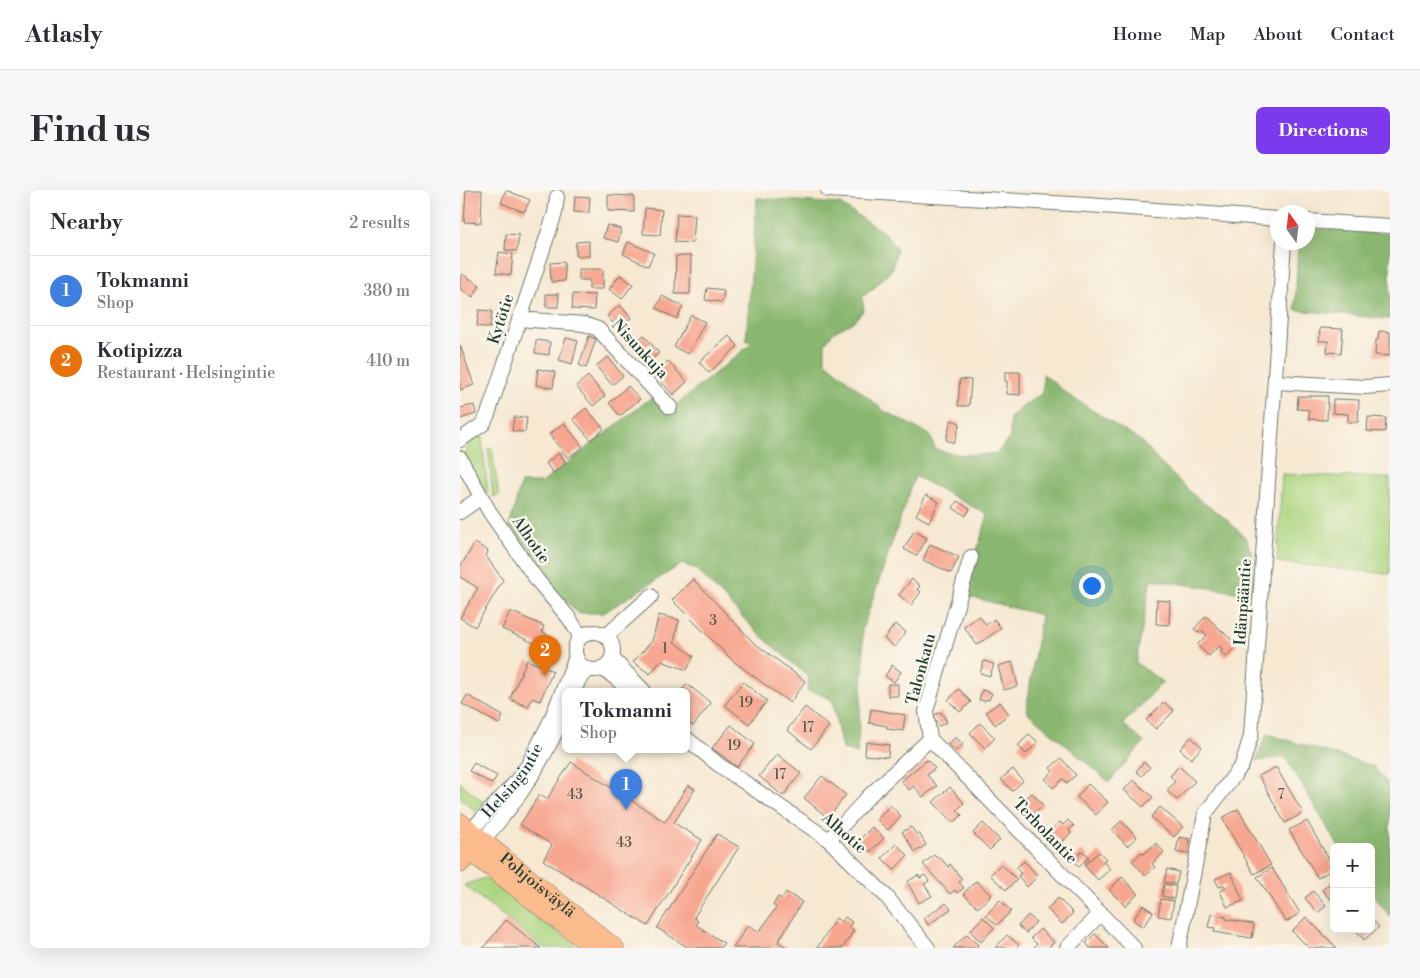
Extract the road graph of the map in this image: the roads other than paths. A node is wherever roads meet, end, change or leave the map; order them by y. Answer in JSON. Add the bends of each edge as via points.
{"nodes":[{"id":1,"x":828,"y":190,"type":"edge"},
{"id":2,"x":922,"y":193,"type":"edge"},
{"id":3,"x":1017,"y":196,"type":"edge"},
{"id":4,"x":557,"y":197,"type":"dead end"},
{"id":5,"x":1270,"y":218,"type":"edge"},
{"id":6,"x":1315,"y":221,"type":"edge"},
{"id":7,"x":1390,"y":226,"type":"edge"},
{"id":8,"x":1283,"y":250,"type":"edge"},
{"id":9,"x":519,"y":319,"type":"junction"},
{"id":10,"x":1275,"y":382,"type":"junction"},
{"id":11,"x":1390,"y":385,"type":"edge"},
{"id":12,"x":670,"y":407,"type":"dead end"},
{"id":13,"x":460,"y":440,"type":"edge"},
{"id":14,"x":460,"y":458,"type":"edge"},
{"id":15,"x":481,"y":497,"type":"junction"},
{"id":16,"x":460,"y":512,"type":"edge"},
{"id":17,"x":971,"y":557,"type":"dead end"},
{"id":18,"x":651,"y":596,"type":"dead end"},
{"id":19,"x":606,"y":636,"type":"junction"},
{"id":20,"x":581,"y":638,"type":"junction"},
{"id":21,"x":576,"y":656,"type":"junction"},
{"id":22,"x":612,"y":658,"type":"junction"},
{"id":23,"x":596,"y":669,"type":"junction"},
{"id":24,"x":563,"y":688,"type":"edge"},
{"id":25,"x":575,"y":688,"type":"edge"},
{"id":26,"x":627,"y":688,"type":"edge"},
{"id":27,"x":641,"y":688,"type":"edge"},
{"id":28,"x":562,"y":692,"type":"edge"},
{"id":29,"x":562,"y":718,"type":"edge"},
{"id":30,"x":690,"y":736,"type":"edge"},
{"id":31,"x":930,"y":739,"type":"junction"},
{"id":32,"x":690,"y":741,"type":"edge"},
{"id":33,"x":719,"y":764,"type":"junction"},
{"id":34,"x":829,"y":840,"type":"junction"},
{"id":35,"x":466,"y":842,"type":"edge"},
{"id":36,"x":1101,"y":913,"type":"junction"},
{"id":37,"x":594,"y":948,"type":"edge"},
{"id":38,"x":615,"y":948,"type":"edge"},
{"id":39,"x":928,"y":948,"type":"edge"},
{"id":40,"x":1067,"y":948,"type":"edge"},
{"id":41,"x":1134,"y":948,"type":"edge"},
{"id":42,"x":1179,"y":948,"type":"edge"}],
"edges":[{"from":1,"to":2,"type":"street"},
{"from":2,"to":3,"type":"street"},
{"from":3,"to":5,"type":"street","via":[[1088,205]]},
{"from":4,"to":9,"type":"street","name":"Kytötie"},
{"from":6,"to":7,"type":"street"},
{"from":8,"to":10,"type":"street","name":"Idänpääntie"},
{"from":9,"to":12,"type":"street","name":"Nisunkuja","via":[[584,324],[598,329]]},
{"from":9,"to":13,"type":"street","name":"Kytötie","via":[[488,414],[483,424]]},
{"from":10,"to":11,"type":"street","via":[[1365,387]]},
{"from":10,"to":42,"type":"street","name":"Idänpääntie","via":[[1251,736],[1242,765],[1205,814]]},
{"from":14,"to":15,"type":"street","name":"Alhotie"},
{"from":15,"to":16,"type":"street"},
{"from":15,"to":20,"type":"street","name":"Alhotie"},
{"from":17,"to":31,"type":"street","name":"Talonkatu","via":[[926,711]]},
{"from":18,"to":19,"type":"street"},
{"from":19,"to":20,"type":"street","via":[[593,632]]},
{"from":19,"to":22,"type":"street","via":[[612,646]]},
{"from":20,"to":21,"type":"street","via":[[576,646]]},
{"from":21,"to":23,"type":"street","via":[[584,667]]},
{"from":21,"to":24,"type":"street","name":"Helsingintie"},
{"from":22,"to":23,"type":"street"},
{"from":22,"to":27,"type":"street"},
{"from":23,"to":25,"type":"street","via":[[584,672]]},
{"from":23,"to":26,"type":"street","via":[[613,676]]},
{"from":28,"to":35,"type":"street","name":"Helsingintie","via":[[528,765]]},
{"from":29,"to":35,"type":"street","name":"Helsingintie","via":[[535,773]]},
{"from":30,"to":33,"type":"street","name":"Alhotie"},
{"from":31,"to":34,"type":"street","via":[[868,797]]},
{"from":31,"to":36,"type":"street","name":"Terholantie"},
{"from":32,"to":33,"type":"street","name":"Alhotie"},
{"from":33,"to":34,"type":"street","name":"Alhotie"},
{"from":34,"to":39,"type":"street","name":"Alhotie","via":[[886,896]]},
{"from":35,"to":37,"type":"main road","name":"Pohjoisväylä"},
{"from":35,"to":38,"type":"main road","name":"Pohjoisväylä"},
{"from":36,"to":40,"type":"street"},
{"from":36,"to":41,"type":"street","name":"Terholantie"}]}
